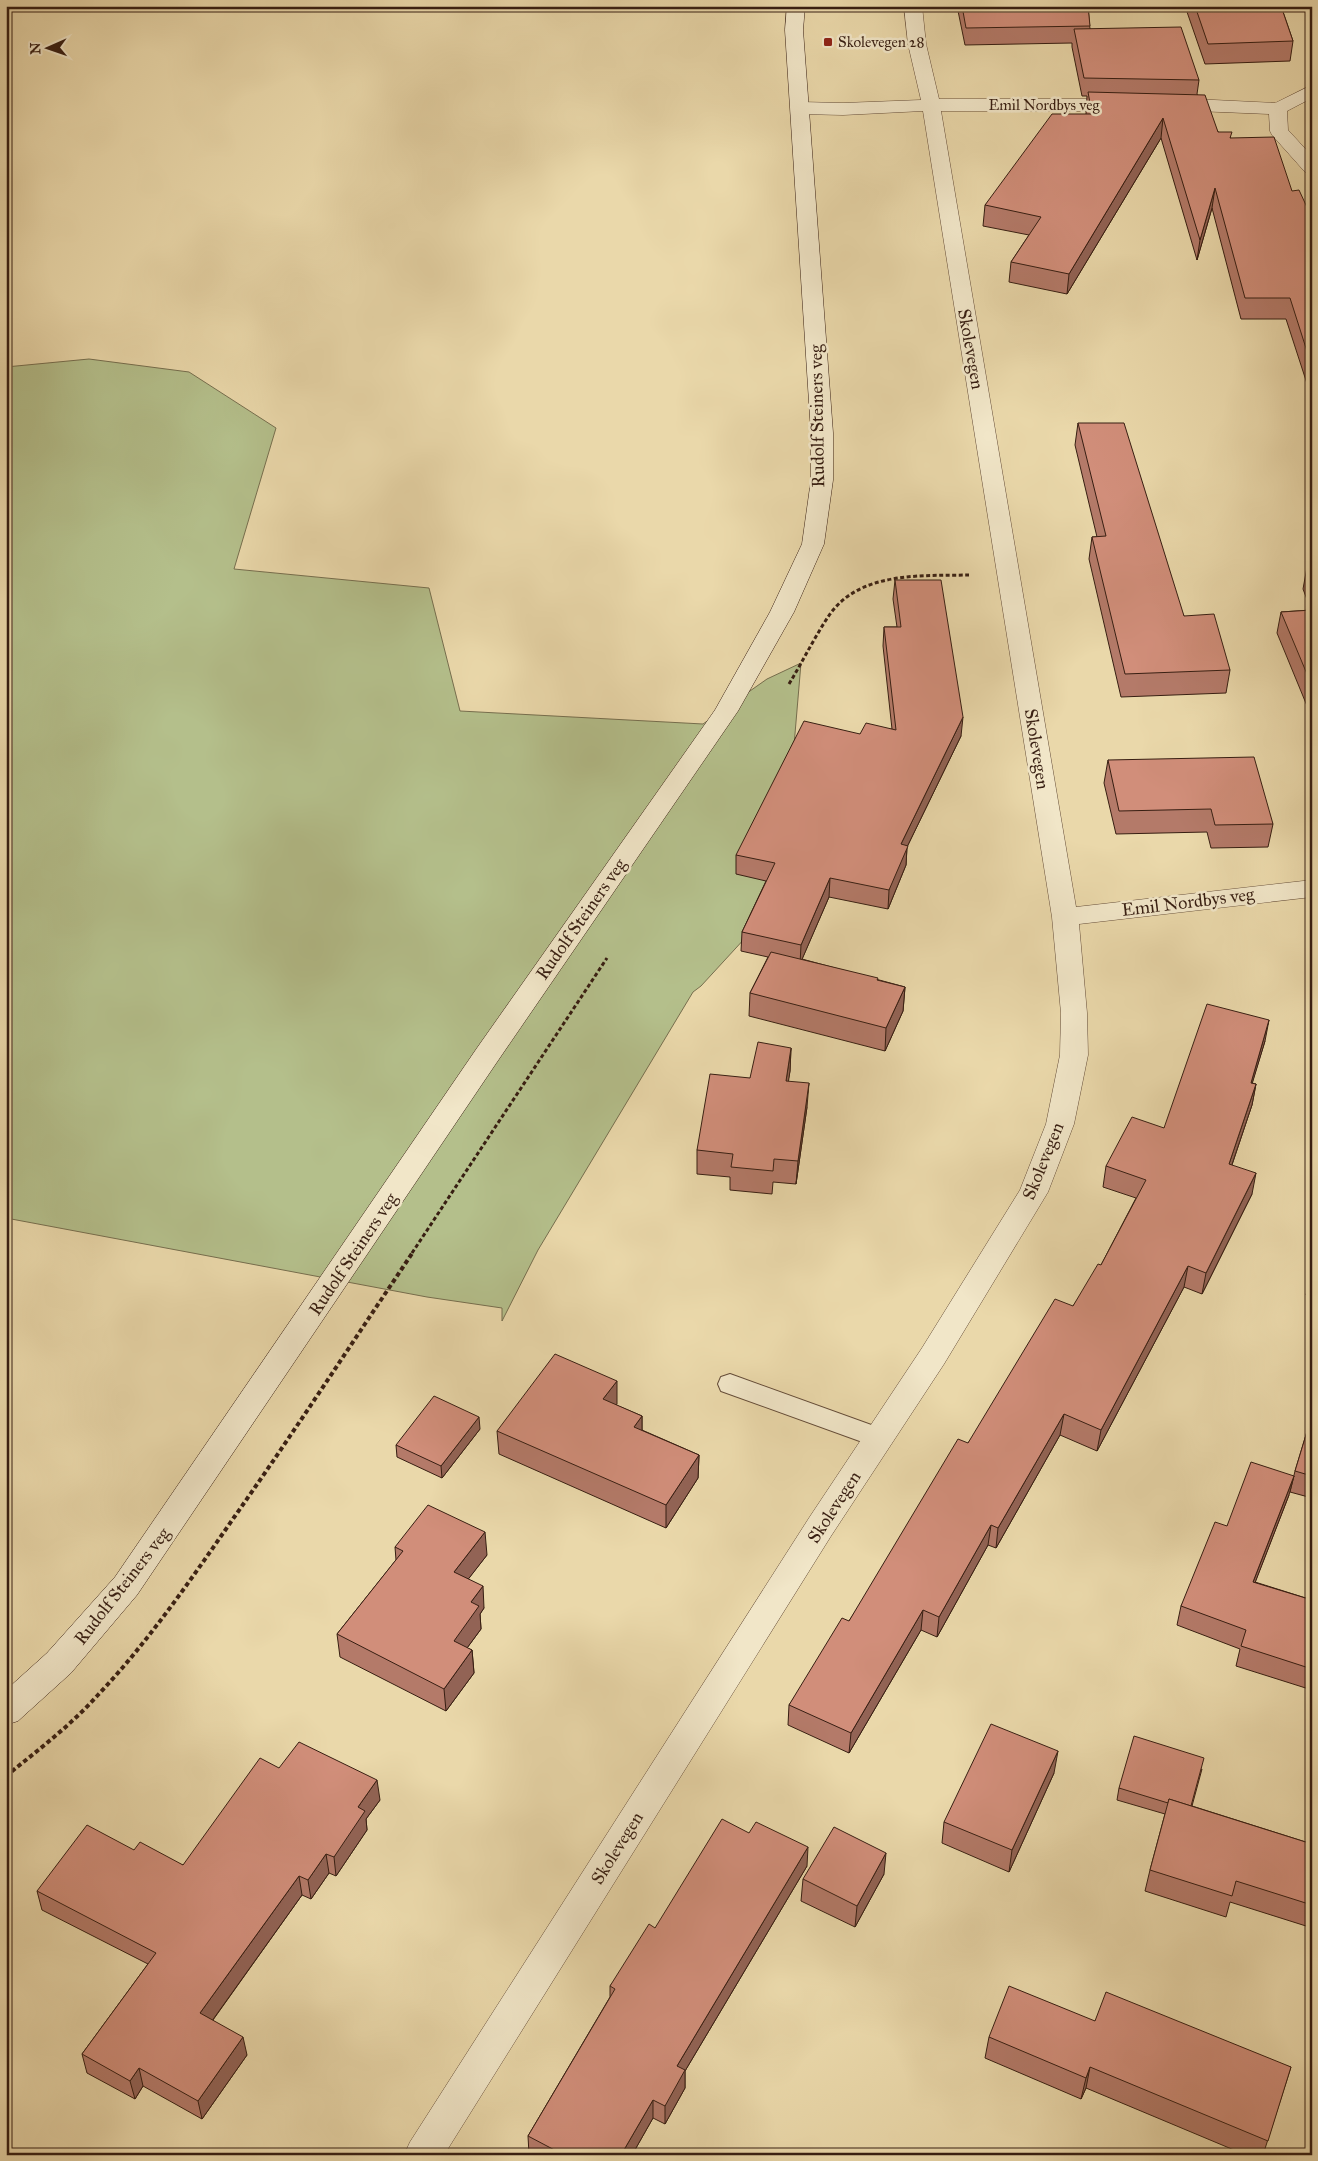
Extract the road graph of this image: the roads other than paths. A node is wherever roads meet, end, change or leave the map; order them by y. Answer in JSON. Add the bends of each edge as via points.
{"nodes":[{"id":1,"x":796,"y":6,"type":"edge"},
{"id":2,"x":913,"y":6,"type":"edge"},
{"id":3,"x":1312,"y":90,"type":"edge"},
{"id":4,"x":931,"y":105,"type":"junction"},
{"id":5,"x":800,"y":108,"type":"junction"},
{"id":6,"x":1278,"y":110,"type":"junction"},
{"id":7,"x":1312,"y":168,"type":"edge"},
{"id":8,"x":1312,"y":888,"type":"edge"},
{"id":9,"x":1065,"y":917,"type":"junction"},
{"id":10,"x":730,"y":1384,"type":"dead end"},
{"id":11,"x":879,"y":1438,"type":"junction"},
{"id":12,"x":6,"y":1711,"type":"edge"},
{"id":13,"x":423,"y":2155,"type":"edge"}],
"edges":[{"from":1,"to":5,"type":"street","name":"Rudolf Steiners veg","via":[[794,30]]},
{"from":2,"to":4,"type":"street","name":"Skolevegen","via":[[917,44]]},
{"from":3,"to":6,"type":"street"},
{"from":4,"to":5,"type":"street","name":"Emil Nordbys veg"},
{"from":4,"to":6,"type":"street","name":"Emil Nordbys veg","via":[[1193,104]]},
{"from":4,"to":9,"type":"street","name":"Skolevegen"},
{"from":5,"to":12,"type":"street","name":"Rudolf Steiners veg","via":[[822,432],[822,480],[813,544],[782,612],[726,711],[487,1055],[131,1579],[59,1663]]},
{"from":6,"to":7,"type":"street","via":[[1278,131]]},
{"from":8,"to":9,"type":"street","name":"Emil Nordbys veg"},
{"from":9,"to":11,"type":"street","name":"Skolevegen","via":[[1074,1013],[1074,1056],[1060,1124],[1034,1192]]},
{"from":10,"to":11,"type":"lane"},
{"from":11,"to":13,"type":"street","name":"Skolevegen"}]}
